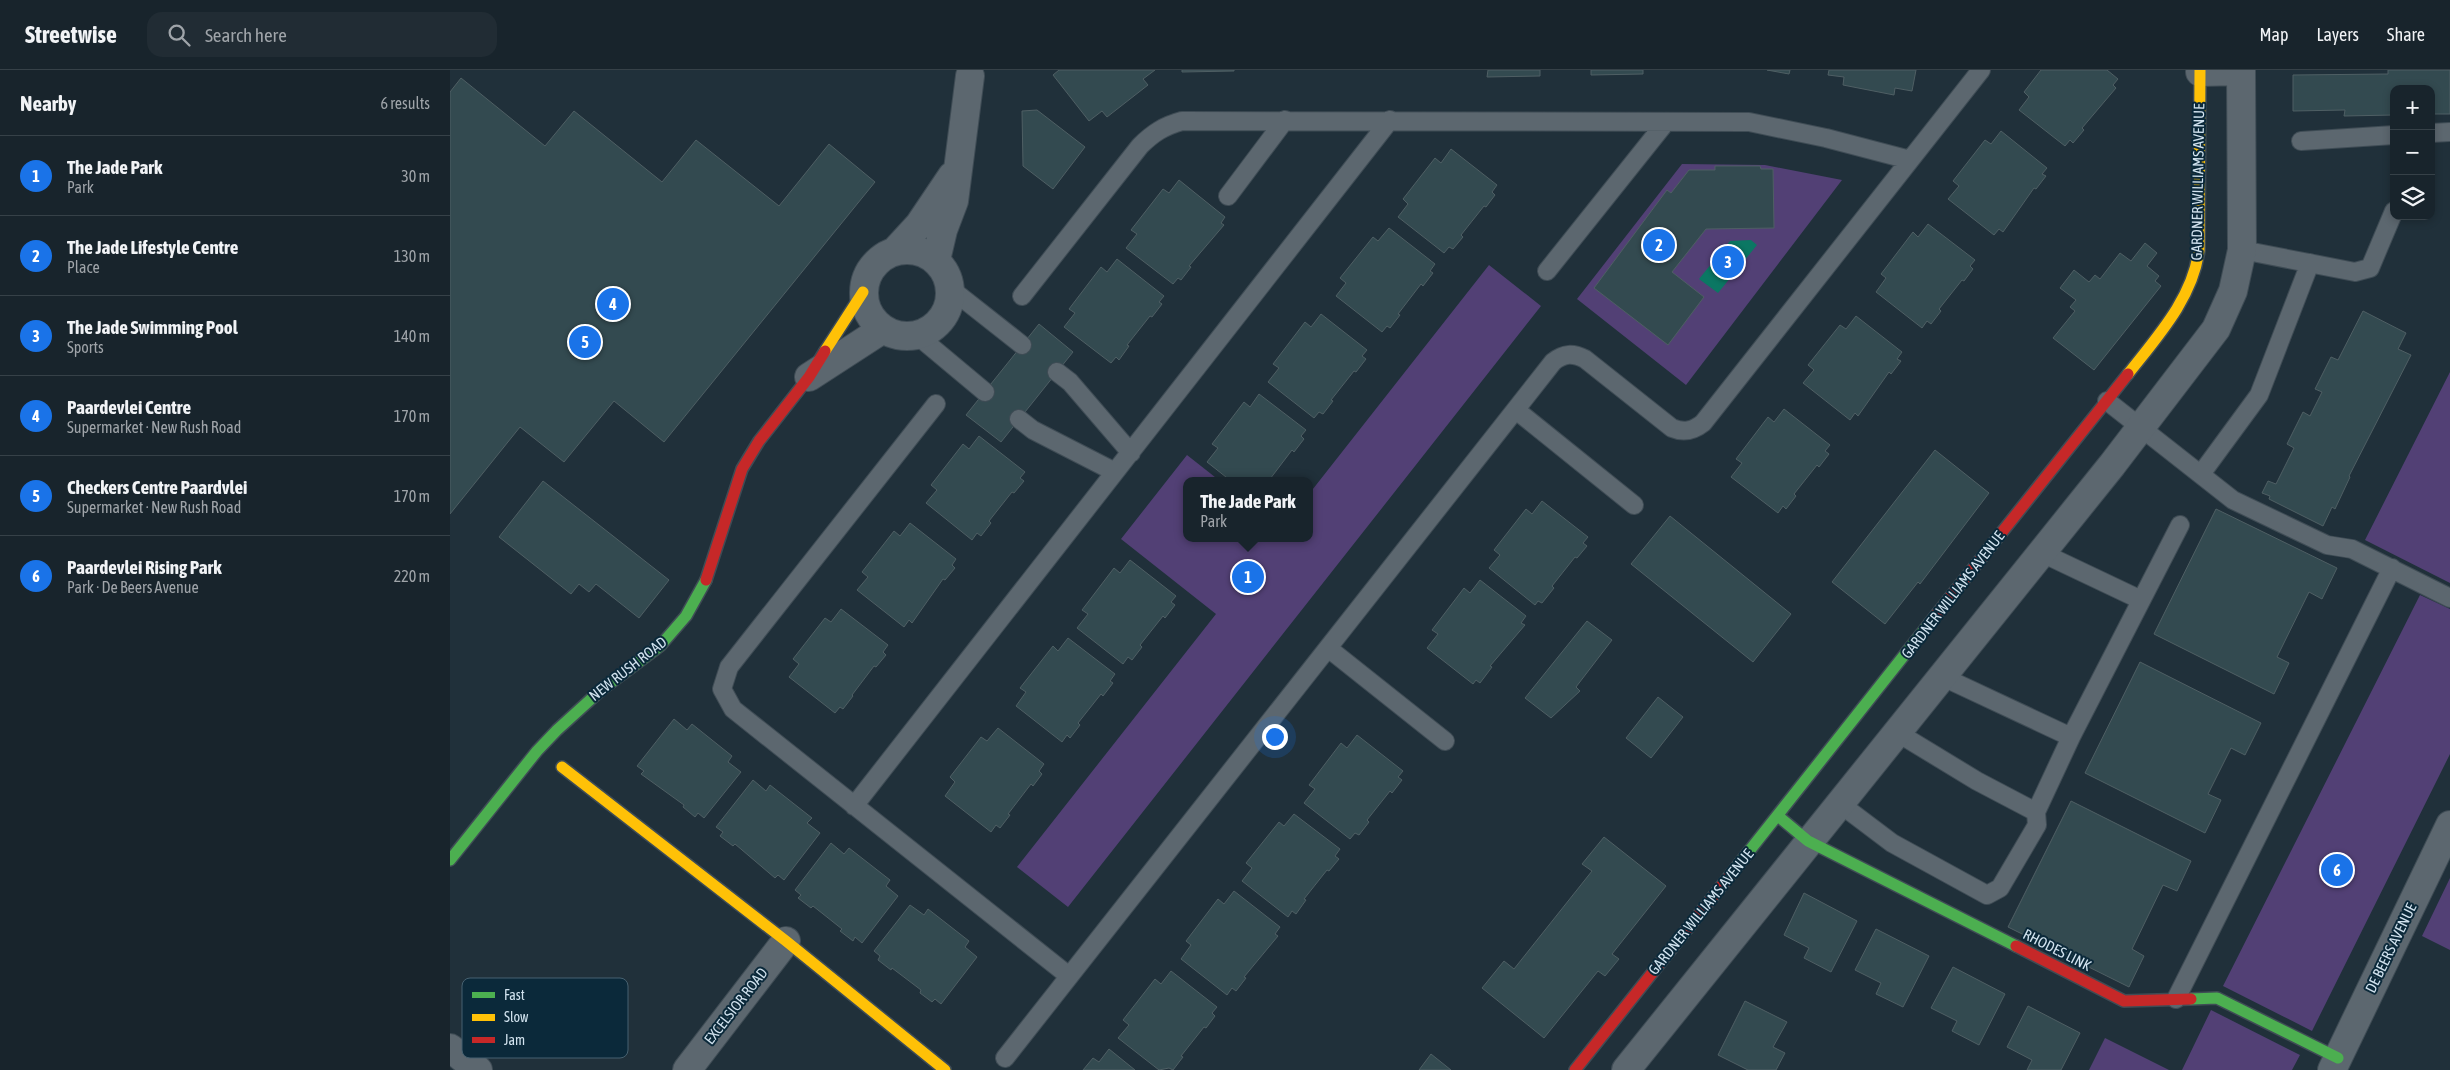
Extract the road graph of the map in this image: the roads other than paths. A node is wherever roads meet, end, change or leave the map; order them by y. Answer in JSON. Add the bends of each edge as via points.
{"nodes":[{"id":1,"x":1981,"y":70,"type":"edge"},
{"id":2,"x":2200,"y":71,"type":"edge"},
{"id":3,"x":2240,"y":71,"type":"edge"},
{"id":4,"x":970,"y":76,"type":"dead end"},
{"id":5,"x":1285,"y":120,"type":"junction"},
{"id":6,"x":1390,"y":120,"type":"junction"},
{"id":7,"x":1666,"y":122,"type":"junction"},
{"id":8,"x":2450,"y":132,"type":"edge"},
{"id":9,"x":2435,"y":133,"type":"edge"},
{"id":10,"x":2390,"y":135,"type":"edge"},
{"id":11,"x":2300,"y":140,"type":"dead end"},
{"id":12,"x":1910,"y":160,"type":"junction"},
{"id":13,"x":959,"y":164,"type":"junction"},
{"id":14,"x":1228,"y":196,"type":"dead end"},
{"id":15,"x":2390,"y":220,"type":"edge"},
{"id":16,"x":896,"y":250,"type":"junction"},
{"id":17,"x":2242,"y":250,"type":"junction"},
{"id":18,"x":936,"y":260,"type":"junction"},
{"id":19,"x":2310,"y":263,"type":"junction"},
{"id":20,"x":1546,"y":271,"type":"dead end"},
{"id":21,"x":951,"y":289,"type":"junction"},
{"id":22,"x":863,"y":292,"type":"junction"},
{"id":23,"x":1022,"y":296,"type":"dead end"},
{"id":24,"x":883,"y":329,"type":"junction"},
{"id":25,"x":918,"y":336,"type":"junction"},
{"id":26,"x":1022,"y":345,"type":"dead end"},
{"id":27,"x":1057,"y":372,"type":"dead end"},
{"id":28,"x":809,"y":377,"type":"junction"},
{"id":29,"x":985,"y":392,"type":"dead end"},
{"id":30,"x":2107,"y":401,"type":"junction"},
{"id":31,"x":936,"y":404,"type":"dead end"},
{"id":32,"x":1516,"y":410,"type":"junction"},
{"id":33,"x":1019,"y":419,"type":"dead end"},
{"id":34,"x":2140,"y":426,"type":"junction"},
{"id":35,"x":1131,"y":452,"type":"junction"},
{"id":36,"x":1116,"y":472,"type":"junction"},
{"id":37,"x":2201,"y":474,"type":"junction"},
{"id":38,"x":1634,"y":505,"type":"dead end"},
{"id":39,"x":2180,"y":525,"type":"dead end"},
{"id":40,"x":2042,"y":553,"type":"junction"},
{"id":41,"x":2392,"y":568,"type":"junction"},
{"id":42,"x":2450,"y":598,"type":"edge"},
{"id":43,"x":2141,"y":600,"type":"junction"},
{"id":44,"x":1328,"y":648,"type":"junction"},
{"id":45,"x":1943,"y":677,"type":"junction"},
{"id":46,"x":1898,"y":734,"type":"junction"},
{"id":47,"x":2071,"y":737,"type":"junction"},
{"id":48,"x":1445,"y":741,"type":"dead end"},
{"id":49,"x":562,"y":767,"type":"dead end"},
{"id":50,"x":1839,"y":803,"type":"junction"},
{"id":51,"x":854,"y":806,"type":"junction"},
{"id":52,"x":2036,"y":812,"type":"junction"},
{"id":53,"x":1778,"y":816,"type":"junction"},
{"id":54,"x":2450,"y":825,"type":"edge"},
{"id":55,"x":1808,"y":841,"type":"junction"},
{"id":56,"x":450,"y":860,"type":"edge"},
{"id":57,"x":786,"y":942,"type":"junction"},
{"id":58,"x":1069,"y":976,"type":"junction"},
{"id":59,"x":2176,"y":999,"type":"junction"},
{"id":60,"x":450,"y":1048,"type":"edge"},
{"id":61,"x":462,"y":1057,"type":"edge"},
{"id":62,"x":463,"y":1058,"type":"edge"},
{"id":63,"x":1005,"y":1058,"type":"dead end"},
{"id":64,"x":2335,"y":1064,"type":"edge"},
{"id":65,"x":478,"y":1070,"type":"edge"},
{"id":66,"x":687,"y":1070,"type":"edge"},
{"id":67,"x":945,"y":1070,"type":"edge"},
{"id":68,"x":1575,"y":1070,"type":"edge"},
{"id":69,"x":1626,"y":1070,"type":"edge"}],
"edges":[{"from":1,"to":12,"type":"lane"},
{"from":2,"to":3,"type":"street"},
{"from":2,"to":30,"type":"street","name":"GARDNER WILLIAMS AVENUE","via":[[2197,266],[2184,298]]},
{"from":3,"to":17,"type":"street"},
{"from":4,"to":13,"type":"street","name":"NEW RUSH ROAD"},
{"from":5,"to":6,"type":"lane"},
{"from":5,"to":14,"type":"lane"},
{"from":5,"to":23,"type":"lane","via":[[1182,121],[1151,135]]},
{"from":6,"to":7,"type":"lane"},
{"from":6,"to":35,"type":"lane"},
{"from":7,"to":12,"type":"lane","via":[[1749,122]]},
{"from":7,"to":20,"type":"lane"},
{"from":8,"to":9,"type":"lane"},
{"from":10,"to":11,"type":"lane"},
{"from":12,"to":32,"type":"lane","via":[[1696,429],[1672,428],[1576,355],[1566,355],[1553,362]]},
{"from":13,"to":16,"type":"street","name":"NEW RUSH ROAD","via":[[919,225]]},
{"from":13,"to":18,"type":"street","name":"NEW RUSH ROAD","via":[[954,201]]},
{"from":15,"to":19,"type":"lane","via":[[2370,268],[2354,272]]},
{"from":16,"to":18,"type":"street","via":[[924,252]]},
{"from":16,"to":22,"type":"street","name":"NEW RUSH ROAD","via":[[873,266]]},
{"from":17,"to":19,"type":"lane"},
{"from":17,"to":34,"type":"street","via":[[2233,292],[2216,329]]},
{"from":18,"to":21,"type":"street","via":[[945,271]]},
{"from":19,"to":37,"type":"lane","via":[[2259,395]]},
{"from":21,"to":25,"type":"street","via":[[946,313]]},
{"from":21,"to":26,"type":"lane"},
{"from":22,"to":24,"type":"street","via":[[872,319]]},
{"from":22,"to":28,"type":"street","name":"NEW RUSH ROAD"},
{"from":24,"to":25,"type":"street","via":[[896,335]]},
{"from":24,"to":28,"type":"street","name":"NEW RUSH ROAD"},
{"from":25,"to":29,"type":"lane"},
{"from":27,"to":35,"type":"lane","via":[[1070,382]]},
{"from":28,"to":56,"type":"street","name":"NEW RUSH ROAD","via":[[759,441],[742,469],[708,577],[675,631],[655,651],[601,690],[537,750]]},
{"from":30,"to":34,"type":"lane"},
{"from":30,"to":53,"type":"street","name":"GARDNER WILLIAMS AVENUE"},
{"from":31,"to":51,"type":"lane","via":[[729,667],[722,689],[733,709]]},
{"from":32,"to":38,"type":"lane"},
{"from":32,"to":44,"type":"lane"},
{"from":33,"to":36,"type":"lane","via":[[1033,430]]},
{"from":34,"to":37,"type":"lane"},
{"from":34,"to":40,"type":"street"},
{"from":35,"to":36,"type":"lane"},
{"from":36,"to":51,"type":"lane"},
{"from":37,"to":41,"type":"lane","via":[[2242,504],[2327,545],[2352,549]]},
{"from":39,"to":43,"type":"lane"},
{"from":40,"to":43,"type":"lane"},
{"from":40,"to":45,"type":"street"},
{"from":41,"to":42,"type":"lane"},
{"from":41,"to":59,"type":"lane"},
{"from":43,"to":47,"type":"lane"},
{"from":44,"to":48,"type":"lane"},
{"from":44,"to":58,"type":"lane"},
{"from":45,"to":46,"type":"street"},
{"from":45,"to":47,"type":"lane"},
{"from":46,"to":50,"type":"street"},
{"from":46,"to":52,"type":"lane"},
{"from":47,"to":52,"type":"lane"},
{"from":49,"to":57,"type":"street"},
{"from":50,"to":52,"type":"lane","via":[[1892,843],[1988,895],[2000,888],[2033,833],[2037,825]]},
{"from":50,"to":55,"type":"street"},
{"from":51,"to":58,"type":"lane"},
{"from":53,"to":55,"type":"street","name":"RHODES LINK"},
{"from":53,"to":68,"type":"street","name":"GARDNER WILLIAMS AVENUE"},
{"from":54,"to":64,"type":"street","name":"DE BEERS AVENUE"},
{"from":55,"to":59,"type":"street","name":"RHODES LINK","via":[[2124,1000]]},
{"from":55,"to":69,"type":"street"},
{"from":57,"to":66,"type":"street","name":"EXCELSIOR ROAD"},
{"from":57,"to":67,"type":"street"},
{"from":58,"to":63,"type":"lane"},
{"from":59,"to":64,"type":"street","name":"RHODES LINK","via":[[2218,998]]},
{"from":60,"to":61,"type":"street"},
{"from":62,"to":65,"type":"street"}]}
